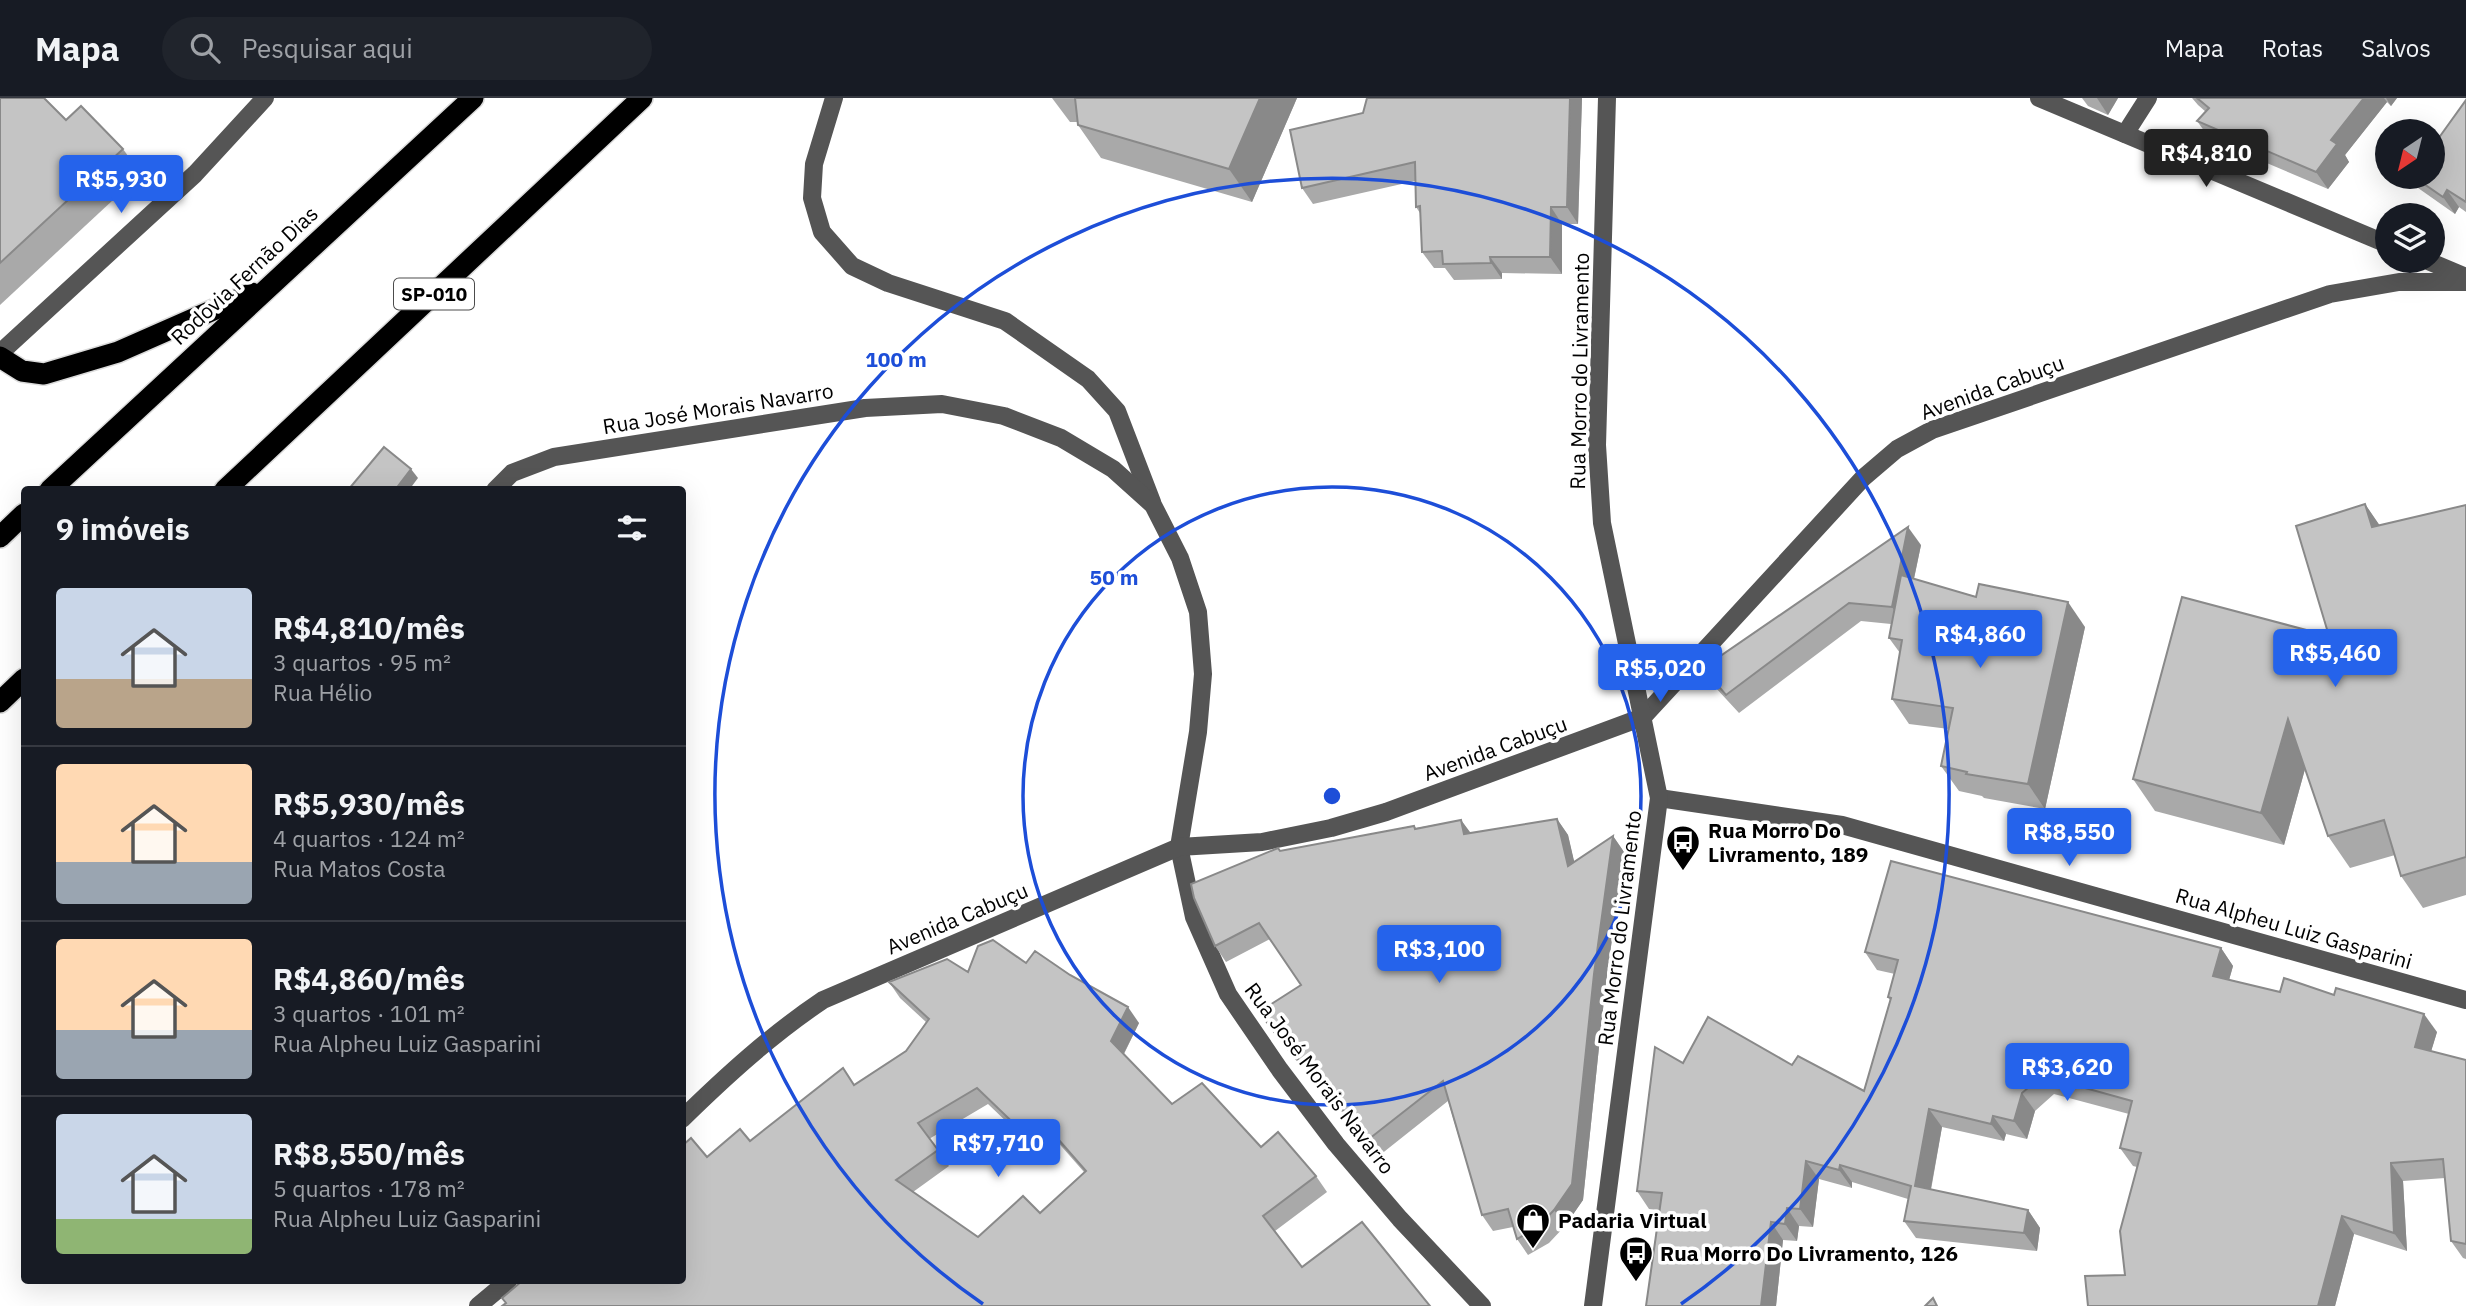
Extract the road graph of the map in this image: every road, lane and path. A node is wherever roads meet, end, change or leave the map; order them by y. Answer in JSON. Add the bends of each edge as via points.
{"nodes":[{"id":1,"x":265,"y":98,"type":"edge"},
{"id":2,"x":473,"y":98,"type":"edge"},
{"id":3,"x":642,"y":98,"type":"edge"},
{"id":4,"x":834,"y":98,"type":"edge"},
{"id":5,"x":1607,"y":98,"type":"edge"},
{"id":6,"x":2039,"y":98,"type":"edge"},
{"id":7,"x":2148,"y":98,"type":"edge"},
{"id":8,"x":2125,"y":134,"type":"junction"},
{"id":9,"x":2375,"y":239,"type":"edge"},
{"id":10,"x":2445,"y":269,"type":"edge"},
{"id":11,"x":2466,"y":279,"type":"edge"},
{"id":12,"x":270,"y":285,"type":"junction"},
{"id":13,"x":0,"y":355,"type":"edge"},
{"id":14,"x":54,"y":486,"type":"edge"},
{"id":15,"x":229,"y":486,"type":"edge"},
{"id":16,"x":499,"y":486,"type":"edge"},
{"id":17,"x":1153,"y":505,"type":"junction"},
{"id":18,"x":21,"y":517,"type":"edge"},
{"id":19,"x":0,"y":537,"type":"edge"},
{"id":20,"x":21,"y":681,"type":"edge"},
{"id":21,"x":0,"y":702,"type":"edge"},
{"id":22,"x":1643,"y":717,"type":"junction"},
{"id":23,"x":1659,"y":799,"type":"junction"},
{"id":24,"x":1179,"y":847,"type":"junction"},
{"id":25,"x":2466,"y":999,"type":"edge"},
{"id":26,"x":686,"y":1115,"type":"edge"},
{"id":27,"x":504,"y":1284,"type":"edge"},
{"id":28,"x":478,"y":1306,"type":"edge"},
{"id":29,"x":1482,"y":1306,"type":"edge"},
{"id":30,"x":1593,"y":1306,"type":"edge"}],
"edges":[{"from":1,"to":13,"type":"street","via":[[195,174]]},
{"from":2,"to":12,"type":"highway","name":"Rodovia Fernão Dias"},
{"from":3,"to":15,"type":"highway","number":"SP-010"},
{"from":4,"to":17,"type":"street","via":[[814,164],[812,198],[822,232],[852,266],[1005,321],[1088,379],[1117,411]]},
{"from":5,"to":22,"type":"street","name":"Rua Morro do Livramento","via":[[1598,458],[1602,523]]},
{"from":6,"to":8,"type":"street"},
{"from":7,"to":8,"type":"street"},
{"from":8,"to":9,"type":"street"},
{"from":10,"to":11,"type":"street"},
{"from":11,"to":22,"type":"street","name":"Avenida Cabuçu","via":[[2399,282],[2330,294],[1932,430],[1898,449],[1863,478]]},
{"from":12,"to":13,"type":"highway","via":[[118,352],[44,374],[22,371]]},
{"from":12,"to":14,"type":"highway","name":"Rodovia Fernão Dias"},
{"from":16,"to":17,"type":"street","name":"Rua José Morais Navarro","via":[[512,473],[554,457],[865,408],[942,404],[1004,416],[1061,438],[1113,469]]},
{"from":17,"to":24,"type":"street","name":"Rua José Morais Navarro","via":[[1180,558],[1198,612],[1203,674]]},
{"from":18,"to":19,"type":"highway"},
{"from":20,"to":21,"type":"highway"},
{"from":22,"to":23,"type":"street","name":"Rua Morro do Livramento"},
{"from":22,"to":24,"type":"street","name":"Avenida Cabuçu","via":[[1331,828],[1262,842]]},
{"from":23,"to":25,"type":"street","name":"Rua Alpheu Luiz Gasparini","via":[[1842,825]]},
{"from":23,"to":30,"type":"street","name":"Rua Morro do Livramento"},
{"from":24,"to":26,"type":"street","name":"Avenida Cabuçu","via":[[823,1000],[780,1029]]},
{"from":24,"to":29,"type":"street","name":"Rua José Morais Navarro","via":[[1194,917],[1228,994],[1336,1144]]},
{"from":27,"to":28,"type":"street"}]}
